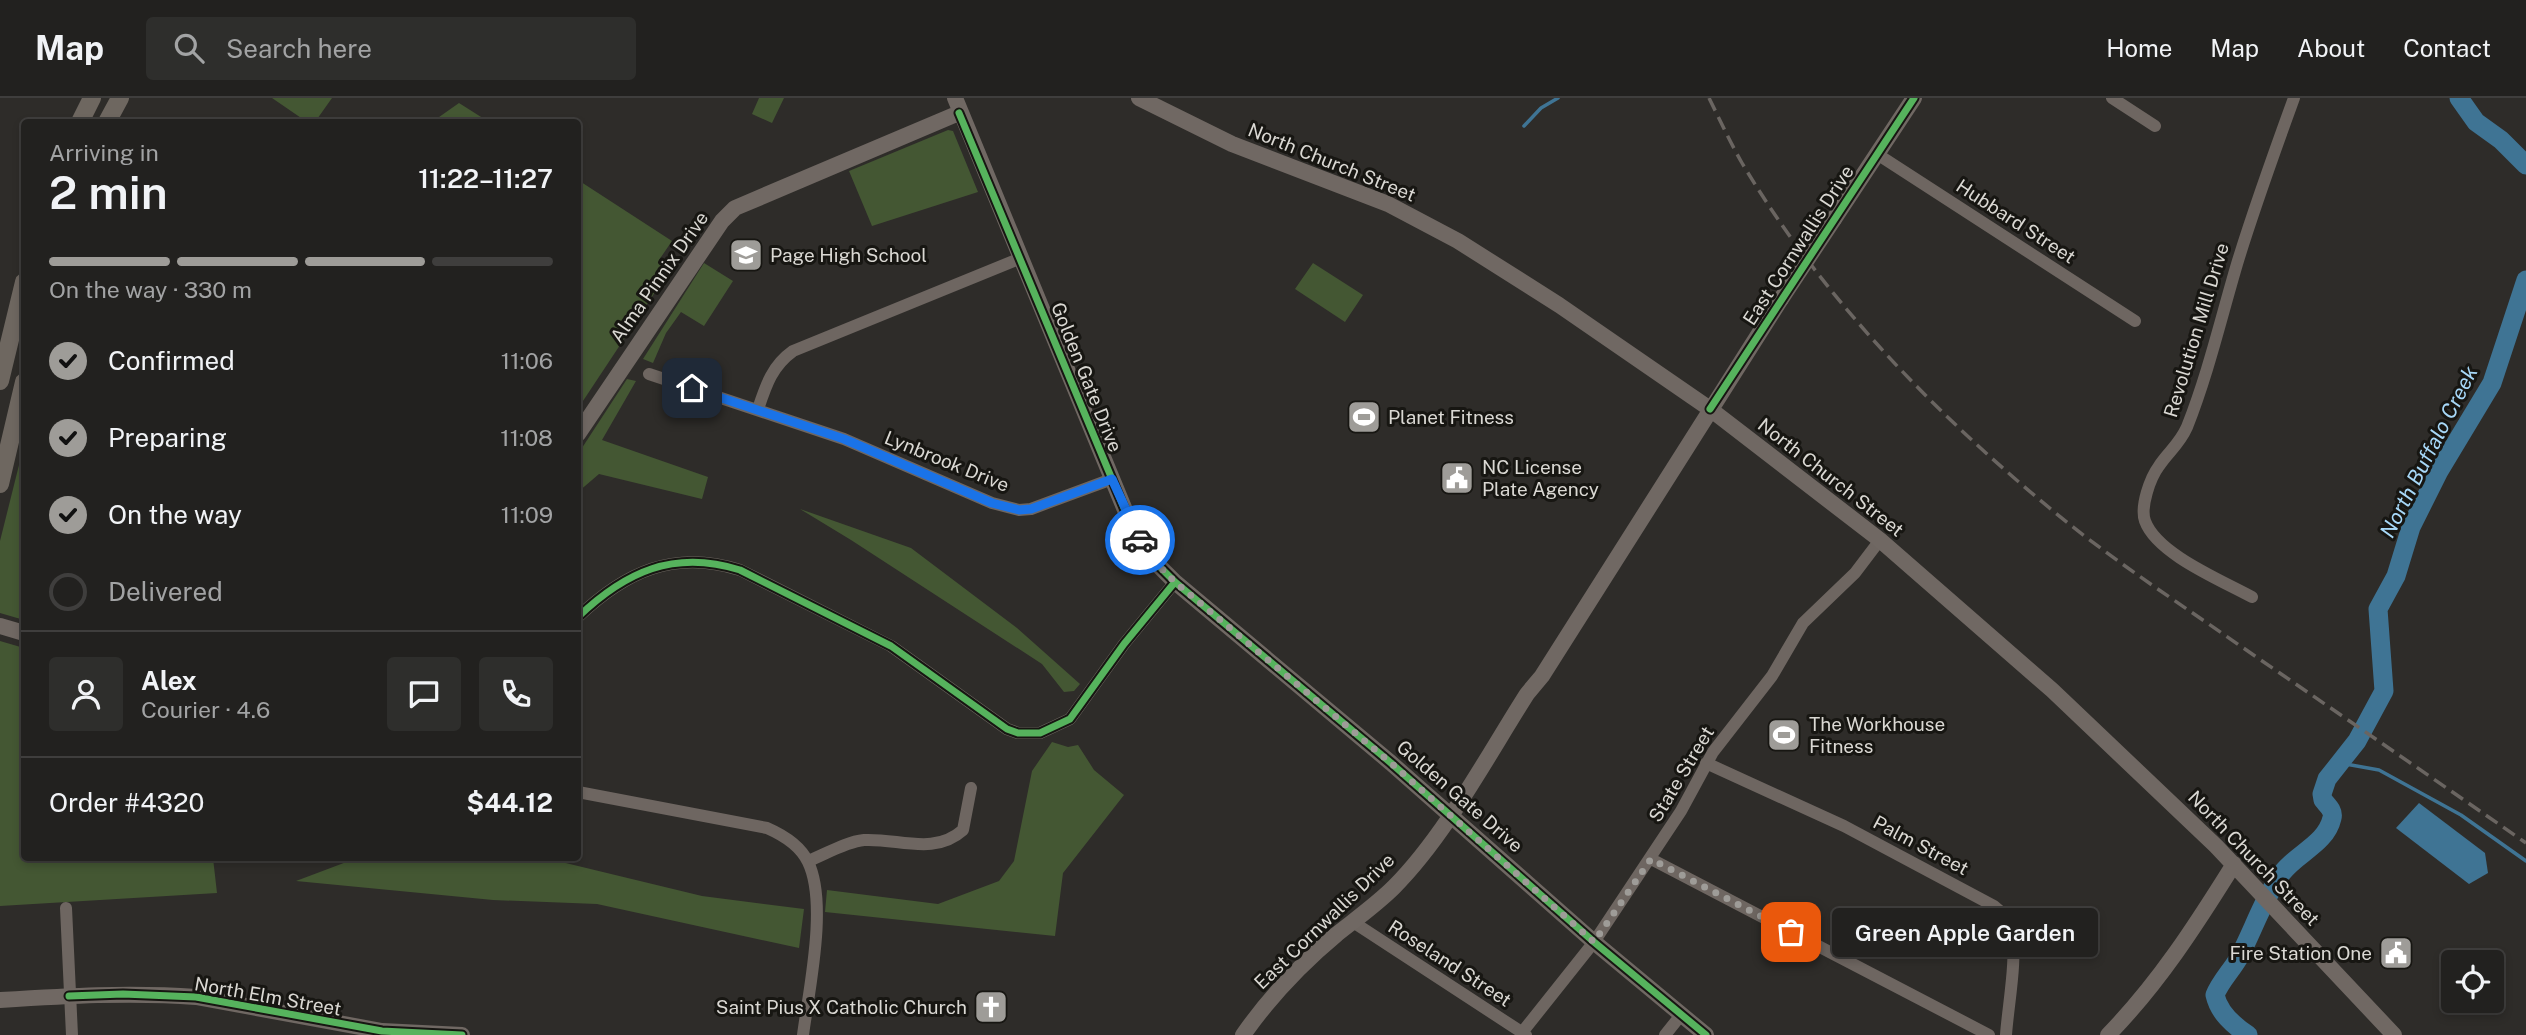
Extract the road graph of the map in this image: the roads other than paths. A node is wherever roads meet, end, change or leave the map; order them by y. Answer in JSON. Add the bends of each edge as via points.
{"nodes":[{"id":1,"x":92,"y":98,"type":"edge"},
{"id":2,"x":120,"y":98,"type":"edge"},
{"id":3,"x":1139,"y":98,"type":"edge"},
{"id":4,"x":1914,"y":98,"type":"edge"},
{"id":5,"x":2112,"y":98,"type":"edge"},
{"id":6,"x":2294,"y":98,"type":"edge"},
{"id":7,"x":956,"y":102,"type":"edge"},
{"id":8,"x":1163,"y":104,"type":"edge"},
{"id":9,"x":82,"y":119,"type":"edge"},
{"id":10,"x":109,"y":119,"type":"edge"},
{"id":11,"x":2155,"y":126,"type":"dead end"},
{"id":12,"x":1877,"y":154,"type":"junction"},
{"id":13,"x":1021,"y":258,"type":"junction"},
{"id":14,"x":21,"y":294,"type":"edge"},
{"id":15,"x":2135,"y":321,"type":"dead end"},
{"id":16,"x":649,"y":374,"type":"dead end"},
{"id":17,"x":0,"y":381,"type":"edge"},
{"id":18,"x":21,"y":396,"type":"edge"},
{"id":19,"x":758,"y":409,"type":"junction"},
{"id":20,"x":1710,"y":409,"type":"junction"},
{"id":21,"x":581,"y":430,"type":"edge"},
{"id":22,"x":1112,"y":479,"type":"junction"},
{"id":23,"x":0,"y":484,"type":"edge"},
{"id":24,"x":1880,"y":540,"type":"junction"},
{"id":25,"x":1175,"y":582,"type":"junction"},
{"id":26,"x":2252,"y":597,"type":"dead end"},
{"id":27,"x":581,"y":614,"type":"edge"},
{"id":28,"x":0,"y":626,"type":"edge"},
{"id":29,"x":21,"y":632,"type":"edge"},
{"id":30,"x":1706,"y":763,"type":"junction"},
{"id":31,"x":971,"y":788,"type":"dead end"},
{"id":32,"x":581,"y":793,"type":"edge"},
{"id":33,"x":1450,"y":815,"type":"junction"},
{"id":34,"x":1651,"y":859,"type":"junction"},
{"id":35,"x":808,"y":861,"type":"junction"},
{"id":36,"x":2234,"y":864,"type":"junction"},
{"id":37,"x":66,"y":908,"type":"dead end"},
{"id":38,"x":1353,"y":922,"type":"junction"},
{"id":39,"x":1594,"y":942,"type":"junction"},
{"id":40,"x":69,"y":996,"type":"junction"},
{"id":41,"x":0,"y":1000,"type":"edge"},
{"id":42,"x":1681,"y":1015,"type":"junction"},
{"id":43,"x":1523,"y":1034,"type":"edge"},
{"id":44,"x":72,"y":1035,"type":"edge"},
{"id":45,"x":462,"y":1035,"type":"edge"},
{"id":46,"x":803,"y":1035,"type":"edge"},
{"id":47,"x":1242,"y":1035,"type":"edge"},
{"id":48,"x":1665,"y":1035,"type":"edge"},
{"id":49,"x":1706,"y":1035,"type":"edge"},
{"id":50,"x":1989,"y":1035,"type":"edge"},
{"id":51,"x":2006,"y":1035,"type":"edge"},
{"id":52,"x":2108,"y":1035,"type":"edge"},
{"id":53,"x":2394,"y":1035,"type":"edge"}],
"edges":[{"from":1,"to":9,"type":"main road"},
{"from":2,"to":10,"type":"main road"},
{"from":3,"to":8,"type":"main road","name":"North Church Street"},
{"from":4,"to":12,"type":"main road","name":"East Cornwallis Drive"},
{"from":5,"to":11,"type":"street"},
{"from":6,"to":26,"type":"street","name":"Revolution Mill Drive","via":[[2260,191],[2202,385],[2185,430],[2151,481],[2144,509],[2151,533],[2172,553]]},
{"from":7,"to":13,"type":"main road","name":"Golden Gate Drive"},
{"from":7,"to":21,"type":"main road","name":"Alma Pinnix Drive","via":[[735,208]]},
{"from":8,"to":20,"type":"main road","name":"North Church Street","via":[[1232,144],[1370,196],[1458,241]]},
{"from":12,"to":15,"type":"street","name":"Hubbard Street"},
{"from":12,"to":20,"type":"main road","name":"East Cornwallis Drive","bridge":true},
{"from":13,"to":19,"type":"street","via":[[793,351],[769,376]]},
{"from":13,"to":22,"type":"main road","name":"Golden Gate Drive"},
{"from":14,"to":17,"type":"main road"},
{"from":16,"to":19,"type":"street","name":"Lynbrook Drive"},
{"from":18,"to":23,"type":"main road"},
{"from":19,"to":22,"type":"street","name":"Lynbrook Drive","via":[[1019,510]]},
{"from":20,"to":24,"type":"main road","name":"North Church Street"},
{"from":20,"to":33,"type":"main road","name":"East Cornwallis Drive"},
{"from":22,"to":25,"type":"main road","name":"Golden Gate Drive","via":[[1136,535]]},
{"from":24,"to":30,"type":"street","name":"State Street","via":[[1855,573],[1803,623],[1772,676]]},
{"from":24,"to":36,"type":"main road","name":"North Church Street","via":[[2052,690]]},
{"from":25,"to":27,"type":"street","via":[[1070,719],[1040,733],[1007,729],[880,640],[726,566],[694,562],[656,567],[608,590]]},
{"from":25,"to":33,"type":"main road","name":"Golden Gate Drive"},
{"from":28,"to":29,"type":"main road"},
{"from":30,"to":34,"type":"street","name":"State Street"},
{"from":30,"to":51,"type":"street","name":"Palm Street","via":[[1844,826],[2005,915],[2013,945]]},
{"from":31,"to":35,"type":"street","via":[[963,830],[946,842],[862,841]]},
{"from":32,"to":35,"type":"street","via":[[767,828],[790,839]]},
{"from":33,"to":38,"type":"main road","name":"East Cornwallis Drive","via":[[1396,885]]},
{"from":33,"to":39,"type":"main road","name":"Golden Gate Drive"},
{"from":34,"to":39,"type":"street","name":"State Street"},
{"from":34,"to":50,"type":"street"},
{"from":35,"to":46,"type":"street","via":[[817,889],[817,915]]},
{"from":36,"to":52,"type":"main road","via":[[2160,977]]},
{"from":36,"to":53,"type":"main road","name":"North Church Street"},
{"from":37,"to":40,"type":"street"},
{"from":38,"to":43,"type":"street","name":"Roseland Street"},
{"from":38,"to":47,"type":"main road","name":"East Cornwallis Drive","via":[[1290,979]]},
{"from":39,"to":42,"type":"main road","name":"Golden Gate Drive"},
{"from":39,"to":43,"type":"street","name":"State Street"},
{"from":40,"to":41,"type":"main road","name":"North Elm Street"},
{"from":40,"to":44,"type":"street"},
{"from":40,"to":45,"type":"main road","name":"North Elm Street","via":[[196,997],[350,1027]]},
{"from":42,"to":48,"type":"street"},
{"from":42,"to":49,"type":"main road","name":"Golden Gate Drive"}]}
